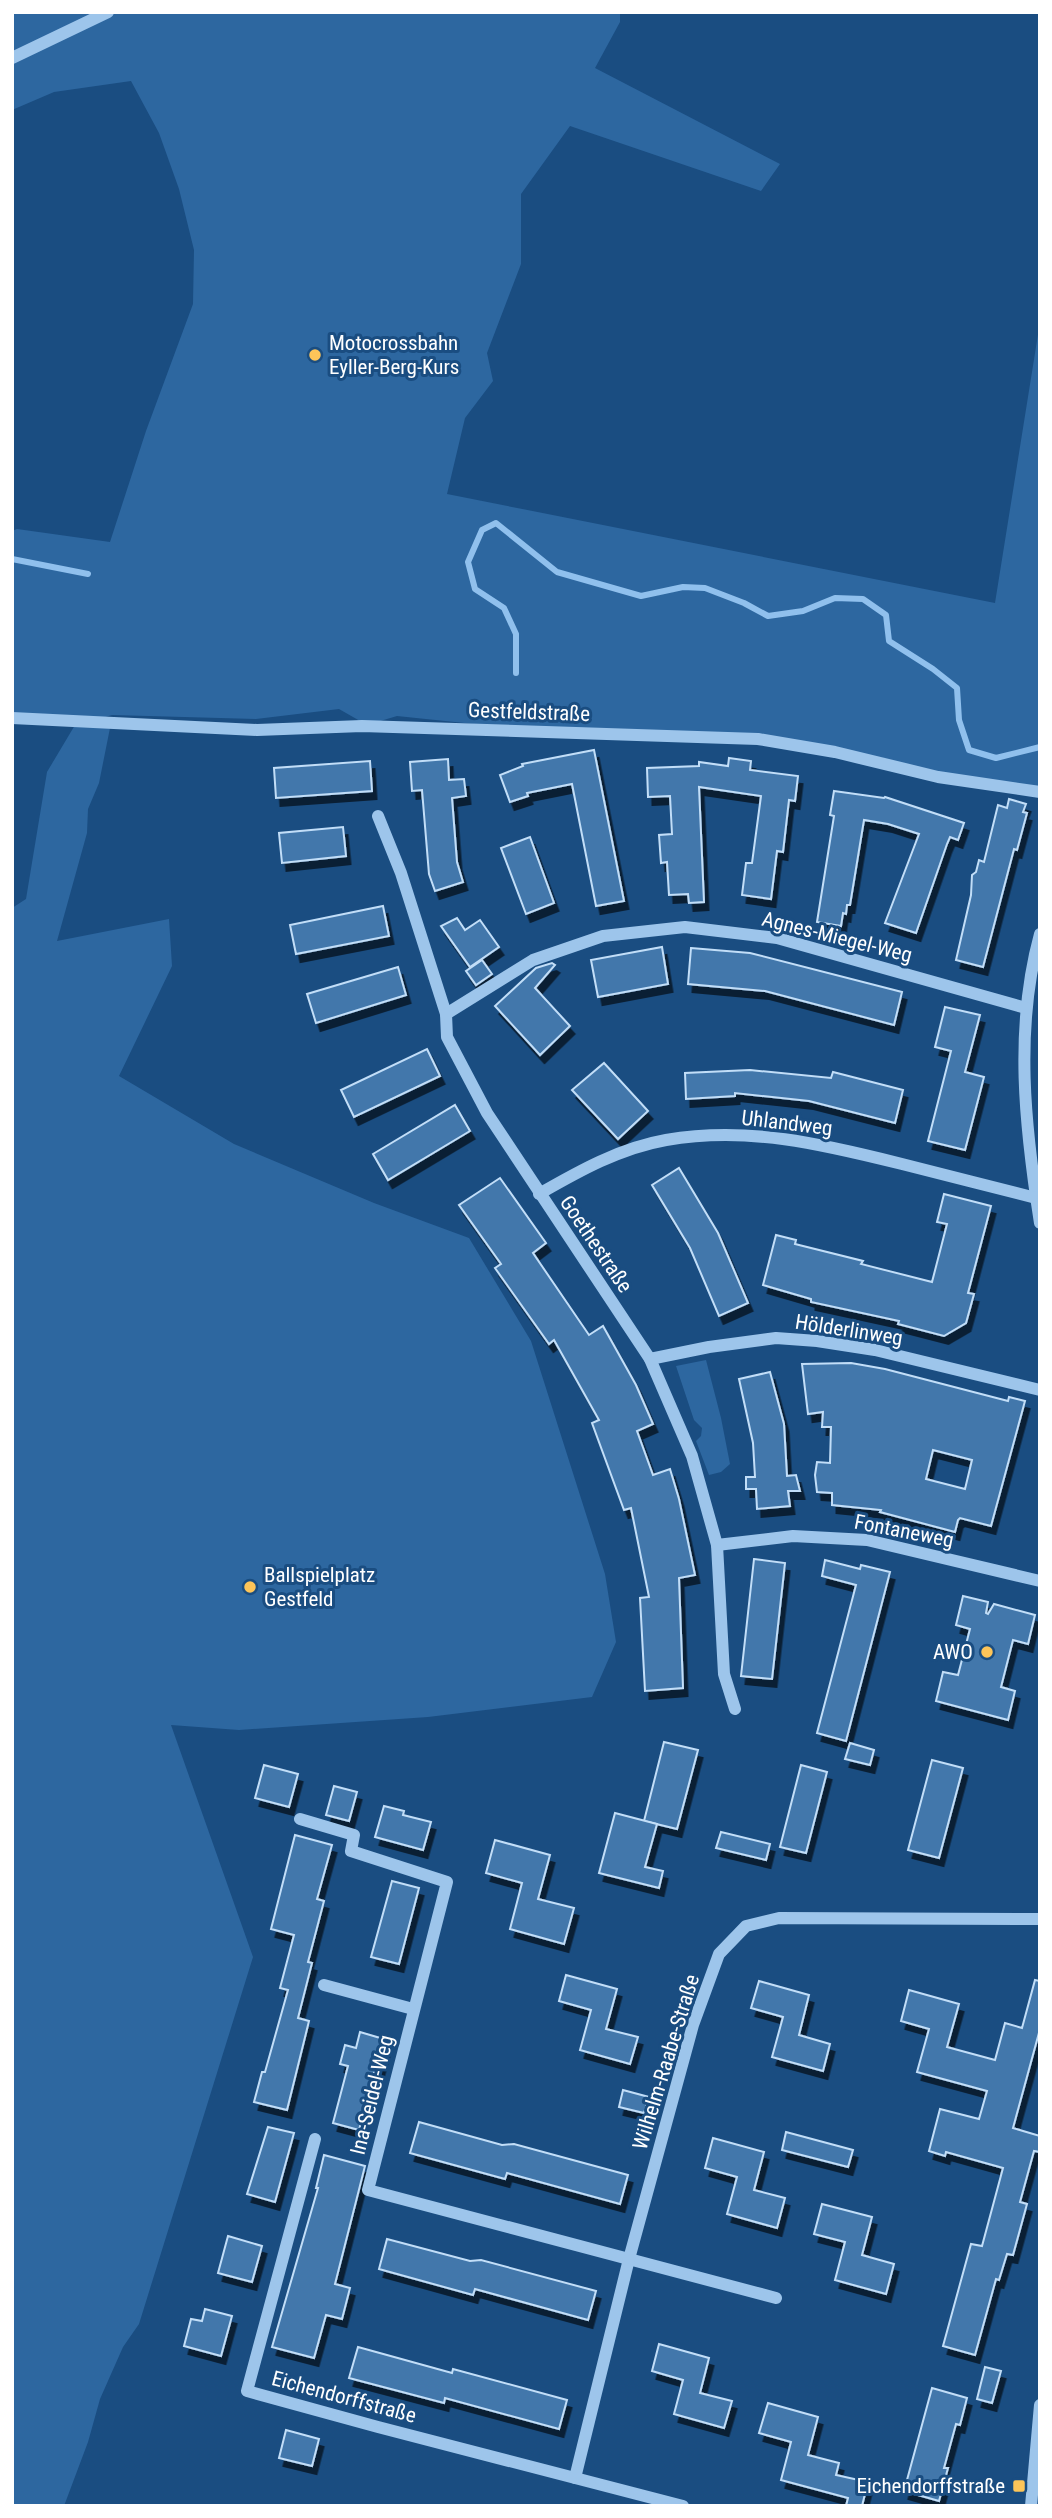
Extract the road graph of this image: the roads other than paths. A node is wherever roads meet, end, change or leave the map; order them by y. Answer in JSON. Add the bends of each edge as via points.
{"nodes":[{"id":1,"x":108,"y":12,"type":"edge"},
{"id":2,"x":12,"y":58,"type":"edge"},
{"id":3,"x":12,"y":718,"type":"edge"},
{"id":4,"x":1040,"y":792,"type":"edge"},
{"id":5,"x":378,"y":816,"type":"dead end"},
{"id":6,"x":1040,"y":934,"type":"edge"},
{"id":7,"x":1026,"y":1008,"type":"junction"},
{"id":8,"x":446,"y":1014,"type":"junction"},
{"id":9,"x":539,"y":1194,"type":"junction"},
{"id":10,"x":1036,"y":1198,"type":"junction"},
{"id":11,"x":1040,"y":1223,"type":"edge"},
{"id":12,"x":650,"y":1359,"type":"junction"},
{"id":13,"x":1040,"y":1390,"type":"edge"},
{"id":14,"x":717,"y":1545,"type":"junction"},
{"id":15,"x":1040,"y":1581,"type":"edge"},
{"id":16,"x":735,"y":1709,"type":"dead end"},
{"id":17,"x":300,"y":1819,"type":"dead end"},
{"id":18,"x":1040,"y":1919,"type":"edge"},
{"id":19,"x":324,"y":1985,"type":"dead end"},
{"id":20,"x":413,"y":2009,"type":"junction"},
{"id":21,"x":316,"y":2139,"type":"dead end"},
{"id":22,"x":629,"y":2259,"type":"junction"},
{"id":23,"x":776,"y":2298,"type":"dead end"},
{"id":24,"x":1039,"y":2413,"type":"edge"},
{"id":25,"x":575,"y":2478,"type":"junction"},
{"id":26,"x":683,"y":2506,"type":"edge"},
{"id":27,"x":1031,"y":2506,"type":"edge"}],
"edges":[{"from":1,"to":2,"type":"street"},
{"from":3,"to":4,"type":"street","name":"Gestfeldstraße","via":[[257,730],[362,726],[758,739],[835,752],[938,778]]},
{"from":5,"to":8,"type":"street","name":"Goethestraße"},
{"from":6,"to":7,"type":"street"},
{"from":7,"to":8,"type":"street","name":"Agnes-Miegel-Weg","via":[[777,938],[685,927],[603,936],[533,960]]},
{"from":7,"to":10,"type":"street","via":[[1024,1093]]},
{"from":8,"to":9,"type":"street","name":"Goethestraße","via":[[447,1037],[487,1113]]},
{"from":9,"to":10,"type":"street","name":"Uhlandweg","via":[[597,1161],[663,1141],[757,1136],[821,1143]]},
{"from":9,"to":12,"type":"street","name":"Goethestraße"},
{"from":10,"to":11,"type":"street"},
{"from":12,"to":13,"type":"street","name":"Hölderlinweg","via":[[776,1338],[817,1341],[875,1350]]},
{"from":12,"to":14,"type":"street","name":"Goethestraße","via":[[692,1456]]},
{"from":14,"to":15,"type":"street","name":"Fontaneweg","via":[[793,1536],[867,1540]]},
{"from":14,"to":16,"type":"street","name":"Goethestraße","via":[[724,1674]]},
{"from":17,"to":20,"type":"street","name":"Ina-Seidel-Weg","via":[[354,1835],[351,1851],[447,1881]]},
{"from":18,"to":22,"type":"street","name":"Wilhelm-Raabe-Straße","via":[[779,1918],[746,1926],[719,1954],[694,2025]]},
{"from":19,"to":20,"type":"street"},
{"from":20,"to":22,"type":"street","name":"Ina-Seidel-Weg","via":[[368,2190]]},
{"from":21,"to":25,"type":"street","name":"Eichendorffstraße","via":[[247,2391]]},
{"from":22,"to":23,"type":"street"},
{"from":22,"to":25,"type":"street","name":"Wilhelm-Raabe-Straße"},
{"from":24,"to":27,"type":"street"},
{"from":25,"to":26,"type":"street","name":"Eichendorffstraße"}]}
